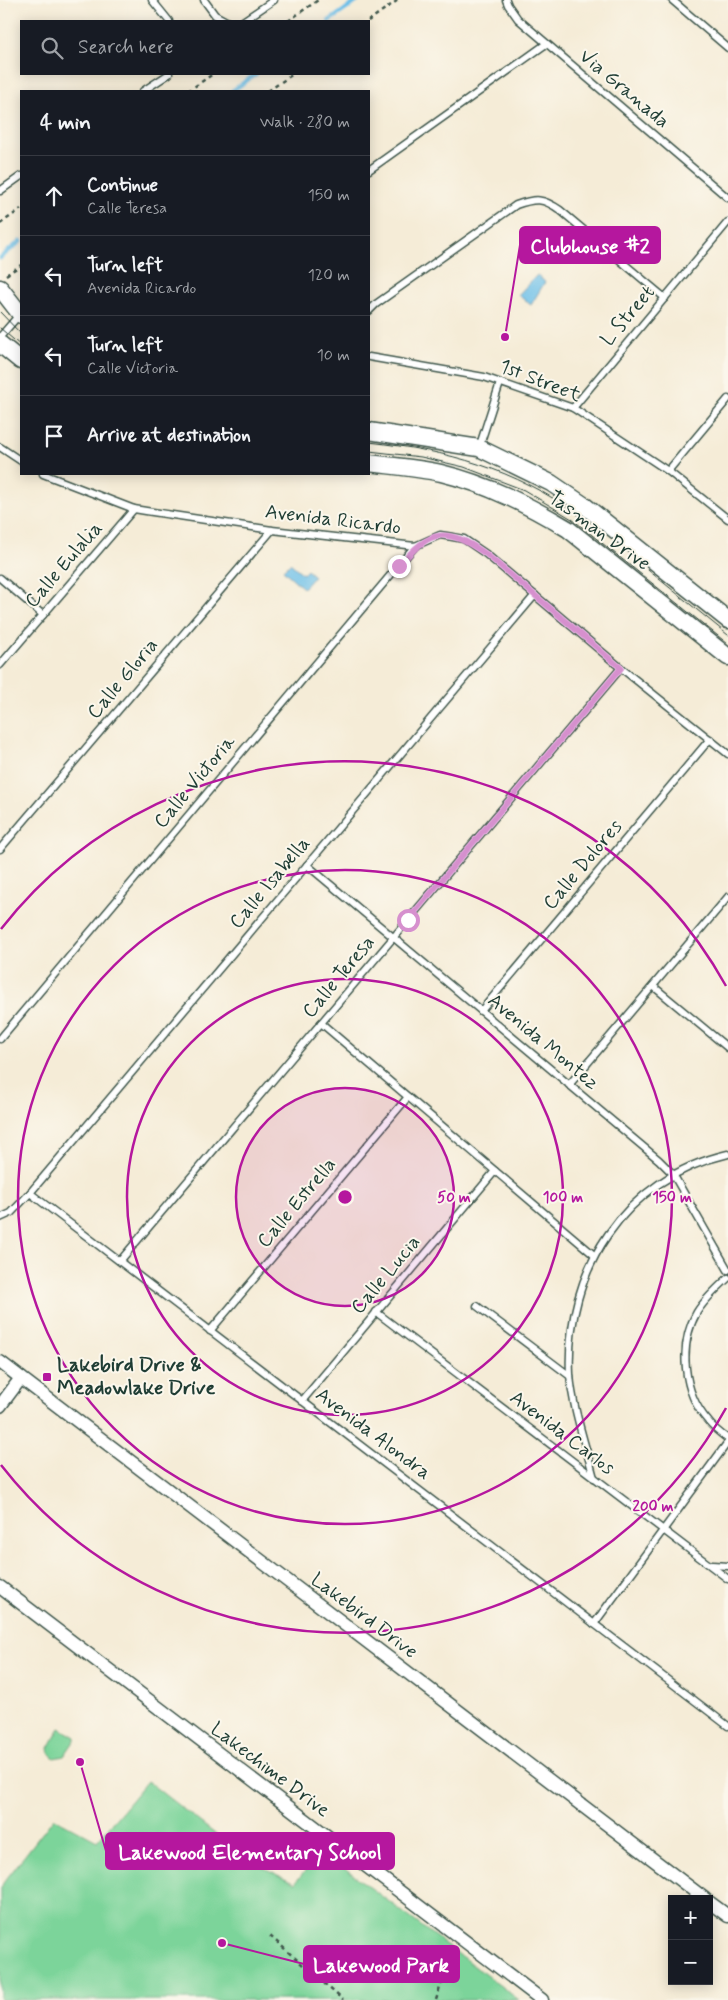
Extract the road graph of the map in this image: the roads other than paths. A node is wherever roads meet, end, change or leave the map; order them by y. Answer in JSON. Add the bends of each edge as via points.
{"nodes":[{"id":1,"x":152,"y":0,"type":"edge"},
{"id":2,"x":204,"y":0,"type":"edge"},
{"id":3,"x":274,"y":0,"type":"edge"},
{"id":4,"x":506,"y":0,"type":"edge"},
{"id":5,"x":672,"y":0,"type":"edge"},
{"id":6,"x":168,"y":20,"type":"edge"},
{"id":7,"x":224,"y":20,"type":"edge"},
{"id":8,"x":244,"y":20,"type":"edge"},
{"id":9,"x":546,"y":44,"type":"junction"},
{"id":10,"x":728,"y":48,"type":"edge"},
{"id":11,"x":168,"y":75,"type":"edge"},
{"id":12,"x":145,"y":90,"type":"edge"},
{"id":13,"x":370,"y":169,"type":"edge"},
{"id":14,"x":20,"y":177,"type":"edge"},
{"id":15,"x":0,"y":191,"type":"edge"},
{"id":16,"x":728,"y":198,"type":"edge"},
{"id":17,"x":728,"y":222,"type":"edge"},
{"id":18,"x":0,"y":288,"type":"edge"},
{"id":19,"x":665,"y":298,"type":"junction"},
{"id":20,"x":370,"y":310,"type":"edge"},
{"id":21,"x":20,"y":314,"type":"edge"},
{"id":22,"x":20,"y":316,"type":"edge"},
{"id":23,"x":0,"y":337,"type":"edge"},
{"id":24,"x":0,"y":344,"type":"edge"},
{"id":25,"x":370,"y":357,"type":"edge"},
{"id":26,"x":20,"y":360,"type":"edge"},
{"id":27,"x":500,"y":383,"type":"junction"},
{"id":28,"x":728,"y":399,"type":"edge"},
{"id":29,"x":573,"y":408,"type":"junction"},
{"id":30,"x":370,"y":431,"type":"edge"},
{"id":31,"x":0,"y":447,"type":"edge"},
{"id":32,"x":479,"y":448,"type":"junction"},
{"id":33,"x":20,"y":459,"type":"edge"},
{"id":34,"x":370,"y":463,"type":"edge"},
{"id":35,"x":668,"y":471,"type":"junction"},
{"id":36,"x":46,"y":475,"type":"edge"},
{"id":37,"x":134,"y":509,"type":"junction"},
{"id":38,"x":728,"y":519,"type":"edge"},
{"id":39,"x":272,"y":530,"type":"junction"},
{"id":40,"x":416,"y":546,"type":"junction"},
{"id":41,"x":0,"y":578,"type":"edge"},
{"id":42,"x":535,"y":595,"type":"junction"},
{"id":43,"x":43,"y":615,"type":"junction"},
{"id":44,"x":728,"y":620,"type":"edge"},
{"id":45,"x":728,"y":657,"type":"edge"},
{"id":46,"x":0,"y":665,"type":"edge"},
{"id":47,"x":621,"y":668,"type":"junction"},
{"id":48,"x":710,"y":739,"type":"junction"},
{"id":49,"x":728,"y":754,"type":"edge"},
{"id":50,"x":0,"y":849,"type":"edge"},
{"id":51,"x":307,"y":865,"type":"junction"},
{"id":52,"x":728,"y":899,"type":"edge"},
{"id":53,"x":393,"y":937,"type":"junction"},
{"id":54,"x":653,"y":986,"type":"junction"},
{"id":55,"x":481,"y":1011,"type":"junction"},
{"id":56,"x":321,"y":1023,"type":"junction"},
{"id":57,"x":0,"y":1039,"type":"edge"},
{"id":58,"x":728,"y":1048,"type":"edge"},
{"id":59,"x":569,"y":1085,"type":"junction"},
{"id":60,"x":408,"y":1097,"type":"junction"},
{"id":61,"x":728,"y":1154,"type":"edge"},
{"id":62,"x":495,"y":1171,"type":"junction"},
{"id":63,"x":673,"y":1174,"type":"junction"},
{"id":64,"x":30,"y":1193,"type":"junction"},
{"id":65,"x":0,"y":1218,"type":"edge"},
{"id":66,"x":594,"y":1255,"type":"junction"},
{"id":67,"x":120,"y":1261,"type":"junction"},
{"id":68,"x":728,"y":1270,"type":"edge"},
{"id":69,"x":728,"y":1278,"type":"edge"},
{"id":70,"x":477,"y":1306,"type":"dead end"},
{"id":71,"x":376,"y":1312,"type":"junction"},
{"id":72,"x":210,"y":1331,"type":"junction"},
{"id":73,"x":0,"y":1362,"type":"edge"},
{"id":74,"x":570,"y":1376,"type":"junction"},
{"id":75,"x":21,"y":1378,"type":"junction"},
{"id":76,"x":302,"y":1400,"type":"junction"},
{"id":77,"x":0,"y":1406,"type":"edge"},
{"id":78,"x":728,"y":1441,"type":"edge"},
{"id":79,"x":594,"y":1478,"type":"junction"},
{"id":80,"x":664,"y":1531,"type":"junction"},
{"id":81,"x":710,"y":1565,"type":"junction"},
{"id":82,"x":728,"y":1566,"type":"edge"},
{"id":83,"x":728,"y":1579,"type":"edge"},
{"id":84,"x":0,"y":1587,"type":"edge"},
{"id":85,"x":594,"y":1624,"type":"junction"},
{"id":86,"x":728,"y":1726,"type":"edge"},
{"id":87,"x":700,"y":1895,"type":"edge"},
{"id":88,"x":713,"y":1905,"type":"edge"},
{"id":89,"x":728,"y":1916,"type":"edge"},
{"id":90,"x":542,"y":2000,"type":"edge"}],
"edges":[{"from":1,"to":6,"type":"lane"},
{"from":2,"to":7,"type":"lane","via":[[215,15]]},
{"from":3,"to":8,"type":"lane"},
{"from":4,"to":9,"type":"lane","name":"Via Granada","via":[[518,19]]},
{"from":5,"to":10,"type":"lane"},
{"from":9,"to":13,"type":"lane"},
{"from":9,"to":16,"type":"lane","name":"Via Granada"},
{"from":11,"to":12,"type":"lane"},
{"from":14,"to":15,"type":"lane"},
{"from":17,"to":19,"type":"lane","name":"L Street"},
{"from":18,"to":21,"type":"street"},
{"from":19,"to":20,"type":"lane","via":[[560,210],[546,201],[530,200],[516,205]]},
{"from":19,"to":29,"type":"lane","name":"L Street"},
{"from":22,"to":23,"type":"lane"},
{"from":24,"to":26,"type":"street"},
{"from":25,"to":27,"type":"lane","name":"1st Street","via":[[484,377]]},
{"from":27,"to":29,"type":"lane","name":"1st Street"},
{"from":27,"to":32,"type":"lane"},
{"from":28,"to":35,"type":"lane"},
{"from":29,"to":35,"type":"lane","name":"1st Street"},
{"from":30,"to":32,"type":"street","name":"Tasman Drive"},
{"from":31,"to":33,"type":"lane"},
{"from":32,"to":44,"type":"street","name":"Tasman Drive","via":[[551,483],[585,506]]},
{"from":34,"to":45,"type":"street","name":"Tasman Drive","via":[[462,479],[497,491],[544,514],[568,529]]},
{"from":35,"to":38,"type":"lane","name":"1st Street"},
{"from":36,"to":37,"type":"lane","name":"Avenida Ricardo"},
{"from":37,"to":39,"type":"lane","name":"Avenida Ricardo"},
{"from":37,"to":43,"type":"lane","name":"Calle Eulalia"},
{"from":39,"to":40,"type":"lane","name":"Avenida Ricardo"},
{"from":39,"to":50,"type":"lane","name":"Calle Gloria"},
{"from":40,"to":42,"type":"lane","name":"Avenida Ricardo","via":[[440,535],[464,539]]},
{"from":40,"to":57,"type":"lane","name":"Calle Victoria"},
{"from":41,"to":43,"type":"lane"},
{"from":42,"to":47,"type":"lane","name":"Avenida Ricardo"},
{"from":42,"to":51,"type":"lane","name":"Calle Isabella"},
{"from":43,"to":46,"type":"lane","name":"Calle Eulalia"},
{"from":47,"to":48,"type":"lane","name":"Avenida Ricardo"},
{"from":47,"to":53,"type":"lane","name":"Calle Teresa"},
{"from":48,"to":49,"type":"lane","name":"Avenida Ricardo"},
{"from":48,"to":55,"type":"lane","name":"Calle Dolores"},
{"from":51,"to":53,"type":"lane","name":"Avenida Montez"},
{"from":51,"to":64,"type":"lane","name":"Calle Isabella"},
{"from":52,"to":54,"type":"lane"},
{"from":53,"to":55,"type":"lane","name":"Avenida Montez"},
{"from":53,"to":56,"type":"lane","name":"Calle Teresa"},
{"from":54,"to":58,"type":"lane"},
{"from":54,"to":59,"type":"lane"},
{"from":55,"to":59,"type":"lane","name":"Avenida Montez"},
{"from":56,"to":60,"type":"lane"},
{"from":56,"to":67,"type":"lane","name":"Calle Teresa"},
{"from":59,"to":63,"type":"lane","name":"Avenida Montez"},
{"from":60,"to":62,"type":"lane"},
{"from":60,"to":72,"type":"lane","name":"Calle Estrella"},
{"from":61,"to":63,"type":"lane","via":[[702,1160]]},
{"from":62,"to":66,"type":"lane"},
{"from":62,"to":71,"type":"lane","name":"Calle Lucia"},
{"from":63,"to":66,"type":"lane","via":[[628,1210]]},
{"from":63,"to":68,"type":"lane","name":"Avenida Montez"},
{"from":64,"to":65,"type":"lane","via":[[11,1213]]},
{"from":64,"to":67,"type":"lane","name":"Avenida Alondra"},
{"from":66,"to":74,"type":"lane","via":[[576,1301],[570,1329]]},
{"from":67,"to":72,"type":"lane","name":"Avenida Alondra"},
{"from":69,"to":78,"type":"lane","via":[[696,1313],[687,1340],[685,1369],[692,1397],[707,1421]]},
{"from":70,"to":74,"type":"lane"},
{"from":71,"to":76,"type":"lane","name":"Calle Lucia"},
{"from":71,"to":79,"type":"lane","name":"Avenida Carlos"},
{"from":72,"to":76,"type":"lane","name":"Avenida Alondra"},
{"from":73,"to":75,"type":"street","name":"Lakebird Drive"},
{"from":74,"to":79,"type":"lane"},
{"from":75,"to":77,"type":"street"},
{"from":75,"to":87,"type":"street","name":"Lakebird Drive"},
{"from":76,"to":85,"type":"lane","name":"Avenida Alondra"},
{"from":78,"to":80,"type":"lane"},
{"from":79,"to":80,"type":"lane","name":"Avenida Carlos"},
{"from":80,"to":81,"type":"lane","name":"Avenida Carlos"},
{"from":80,"to":85,"type":"lane"},
{"from":81,"to":82,"type":"lane"},
{"from":81,"to":83,"type":"lane","name":"Avenida Carlos"},
{"from":84,"to":90,"type":"street","name":"Lakechime Drive"},
{"from":85,"to":86,"type":"lane","name":"Avenida Alondra"},
{"from":88,"to":89,"type":"street"}]}
